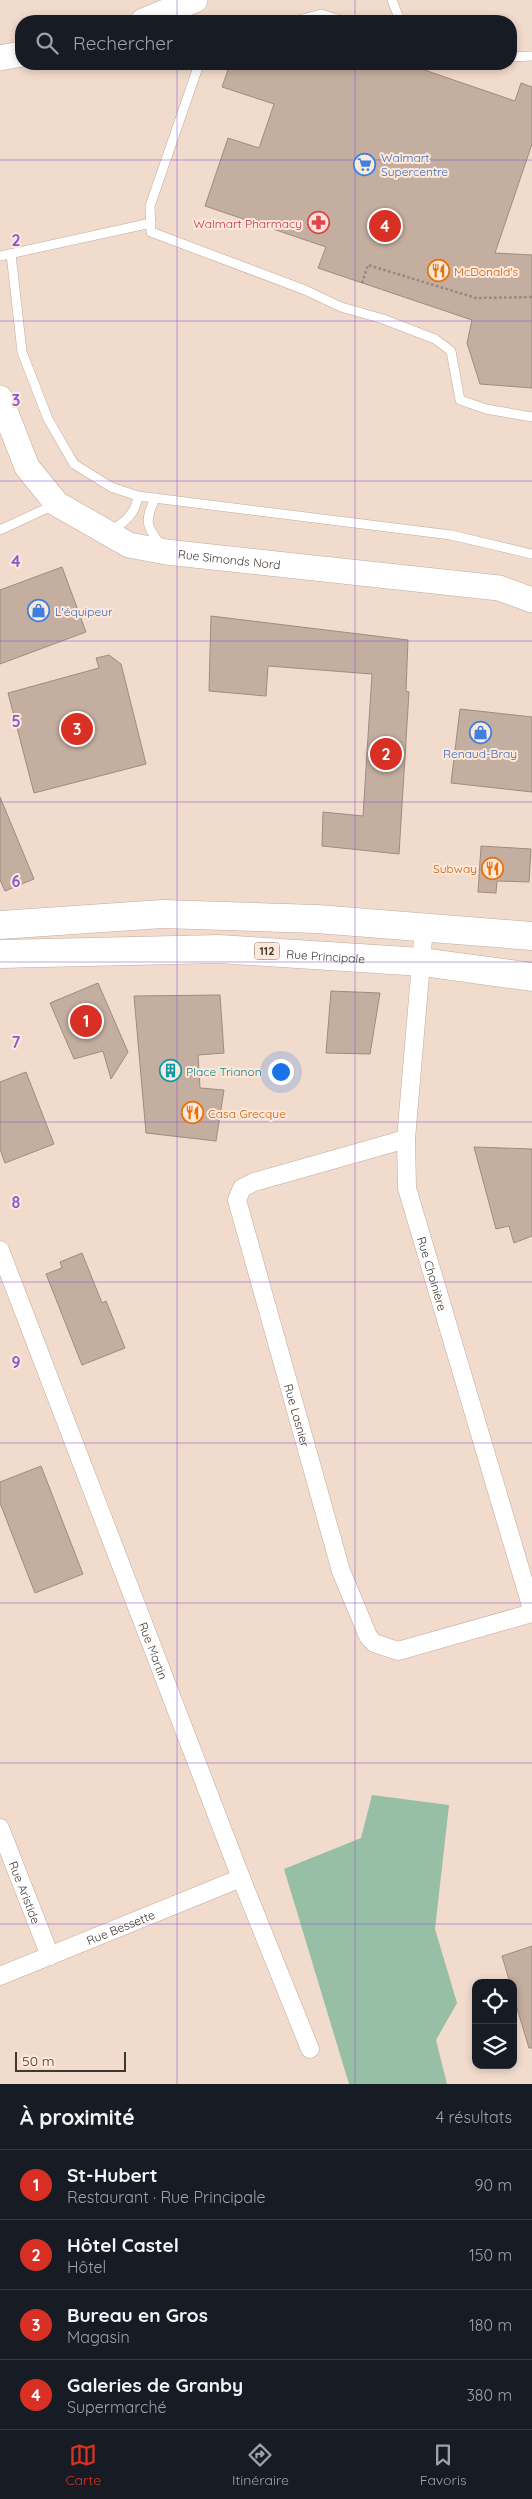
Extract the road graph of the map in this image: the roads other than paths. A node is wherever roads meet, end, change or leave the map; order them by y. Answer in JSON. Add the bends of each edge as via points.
{"nodes":[{"id":1,"x":195,"y":0,"type":"edge"},
{"id":2,"x":392,"y":0,"type":"edge"},
{"id":3,"x":158,"y":15,"type":"edge"},
{"id":4,"x":398,"y":15,"type":"edge"},
{"id":5,"x":15,"y":55,"type":"edge"},
{"id":6,"x":532,"y":56,"type":"edge"},
{"id":7,"x":517,"y":57,"type":"edge"},
{"id":8,"x":0,"y":58,"type":"edge"},
{"id":9,"x":197,"y":70,"type":"edge"},
{"id":10,"x":151,"y":223,"type":"junction"},
{"id":11,"x":10,"y":254,"type":"junction"},
{"id":12,"x":0,"y":256,"type":"edge"},
{"id":13,"x":0,"y":398,"type":"edge"},
{"id":14,"x":532,"y":417,"type":"edge"},
{"id":15,"x":138,"y":496,"type":"junction"},
{"id":16,"x":155,"y":498,"type":"junction"},
{"id":17,"x":57,"y":504,"type":"junction"},
{"id":18,"x":0,"y":530,"type":"edge"},
{"id":19,"x":107,"y":534,"type":"junction"},
{"id":20,"x":166,"y":552,"type":"junction"},
{"id":21,"x":532,"y":554,"type":"edge"},
{"id":22,"x":532,"y":600,"type":"edge"},
{"id":23,"x":0,"y":925,"type":"edge"},
{"id":24,"x":424,"y":928,"type":"junction"},
{"id":25,"x":221,"y":932,"type":"junction"},
{"id":26,"x":532,"y":936,"type":"edge"},
{"id":27,"x":0,"y":954,"type":"edge"},
{"id":28,"x":422,"y":962,"type":"junction"},
{"id":29,"x":532,"y":976,"type":"edge"},
{"id":30,"x":406,"y":1139,"type":"junction"},
{"id":31,"x":0,"y":1250,"type":"edge"},
{"id":32,"x":532,"y":1609,"type":"edge"},
{"id":33,"x":532,"y":1613,"type":"edge"},
{"id":34,"x":0,"y":1828,"type":"edge"},
{"id":35,"x":242,"y":1878,"type":"junction"},
{"id":36,"x":50,"y":1956,"type":"junction"},
{"id":37,"x":0,"y":1976,"type":"edge"},
{"id":38,"x":310,"y":2049,"type":"dead end"}],
"edges":[{"from":1,"to":3,"type":"street"},
{"from":2,"to":4,"type":"lane"},
{"from":5,"to":8,"type":"street"},
{"from":6,"to":7,"type":"lane"},
{"from":9,"to":10,"type":"lane","via":[[150,206]]},
{"from":10,"to":11,"type":"lane"},
{"from":10,"to":14,"type":"lane","via":[[151,232],[342,307],[435,339],[452,351],[460,400],[486,409]]},
{"from":11,"to":12,"type":"lane"},
{"from":11,"to":15,"type":"lane","via":[[22,352],[48,419],[74,464],[111,487]]},
{"from":13,"to":17,"type":"street","name":"Rue Simonds Nord","via":[[27,466]]},
{"from":15,"to":16,"type":"lane"},
{"from":15,"to":19,"type":"lane","via":[[137,508]]},
{"from":16,"to":20,"type":"lane","via":[[147,517],[149,531]]},
{"from":16,"to":21,"type":"lane","via":[[452,535]]},
{"from":17,"to":18,"type":"lane"},
{"from":17,"to":19,"type":"street","name":"Rue Simonds Nord"},
{"from":19,"to":20,"type":"street","name":"Rue Simonds Nord","via":[[128,545]]},
{"from":20,"to":22,"type":"street","name":"Rue Simonds Nord","via":[[499,588]]},
{"from":23,"to":25,"type":"main road","name":"Rue Principale","number":"112","via":[[162,914]]},
{"from":24,"to":25,"type":"main road","name":"Rue Principale","number":"112","via":[[317,919]]},
{"from":24,"to":26,"type":"main road","name":"Rue Principale","number":"112"},
{"from":24,"to":28,"type":"street","name":"Rue Choinière"},
{"from":25,"to":27,"type":"main road","name":"Rue Principale","number":"112"},
{"from":25,"to":28,"type":"main road","name":"Rue Principale","number":"112"},
{"from":28,"to":29,"type":"main road","name":"Rue Principale","number":"112"},
{"from":28,"to":30,"type":"street","name":"Rue Choinière"},
{"from":30,"to":32,"type":"street","name":"Rue Choinière","via":[[406,1188]]},
{"from":30,"to":33,"type":"street","name":"Rue Lasnier","via":[[254,1182],[242,1188],[237,1200],[341,1571],[368,1636],[374,1643],[398,1652]]},
{"from":31,"to":35,"type":"street","name":"Rue Martin"},
{"from":34,"to":36,"type":"street","name":"Rue Aristide"},
{"from":35,"to":36,"type":"street","name":"Rue Bessette"},
{"from":35,"to":38,"type":"street","name":"Rue Martin"},
{"from":36,"to":37,"type":"street","name":"Rue Bessette"}]}
